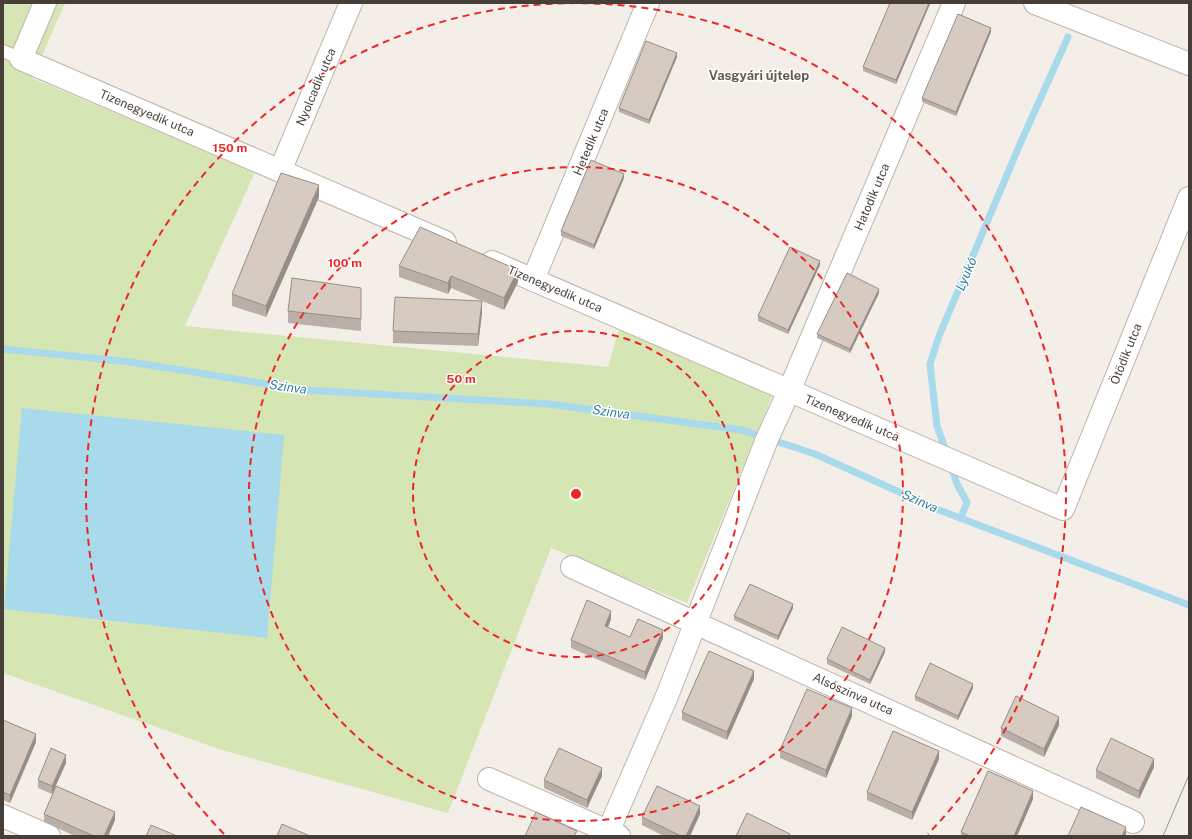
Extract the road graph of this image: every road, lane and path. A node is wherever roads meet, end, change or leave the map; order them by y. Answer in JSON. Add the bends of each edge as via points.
{"nodes":[{"id":1,"x":45,"y":3,"type":"edge"},
{"id":2,"x":351,"y":3,"type":"edge"},
{"id":3,"x":648,"y":3,"type":"edge"},
{"id":4,"x":954,"y":3,"type":"edge"},
{"id":5,"x":1035,"y":3,"type":"edge"},
{"id":6,"x":12,"y":55,"type":"edge"},
{"id":7,"x":1189,"y":64,"type":"edge"},
{"id":8,"x":280,"y":171,"type":"junction"},
{"id":9,"x":1189,"y":198,"type":"edge"},
{"id":10,"x":533,"y":280,"type":"junction"},
{"id":11,"x":790,"y":391,"type":"junction"},
{"id":12,"x":961,"y":465,"type":"joint"},
{"id":13,"x":572,"y":567,"type":"dead end"},
{"id":14,"x":696,"y":623,"type":"junction"},
{"id":15,"x":488,"y":779,"type":"dead end"},
{"id":16,"x":3,"y":816,"type":"edge"},
{"id":17,"x":1133,"y":822,"type":"dead end"},
{"id":18,"x":613,"y":834,"type":"edge"},
{"id":19,"x":49,"y":836,"type":"edge"}],
"edges":[{"from":1,"to":6,"type":"street"},
{"from":2,"to":8,"type":"street","name":"Nyolcadik utca"},
{"from":3,"to":10,"type":"street","name":"Hetedik utca"},
{"from":4,"to":11,"type":"street","name":"Hatodik utca"},
{"from":5,"to":7,"type":"street"},
{"from":6,"to":8,"type":"street","name":"Tizenegyedik utca"},
{"from":8,"to":10,"type":"street","name":"Tizenegyedik utca"},
{"from":9,"to":12,"type":"street","name":"Ötödik utca","via":[[1062,509]]},
{"from":10,"to":11,"type":"street","name":"Tizenegyedik utca"},
{"from":11,"to":12,"type":"street","name":"Tizenegyedik utca"},
{"from":11,"to":14,"type":"street","name":"Hatodik utca","via":[[767,439]]},
{"from":13,"to":14,"type":"street","name":"Alsószinva utca"},
{"from":14,"to":17,"type":"street","name":"Alsószinva utca"},
{"from":14,"to":18,"type":"street","name":"Hatodik utca"},
{"from":15,"to":18,"type":"street"},
{"from":16,"to":19,"type":"street"}]}
